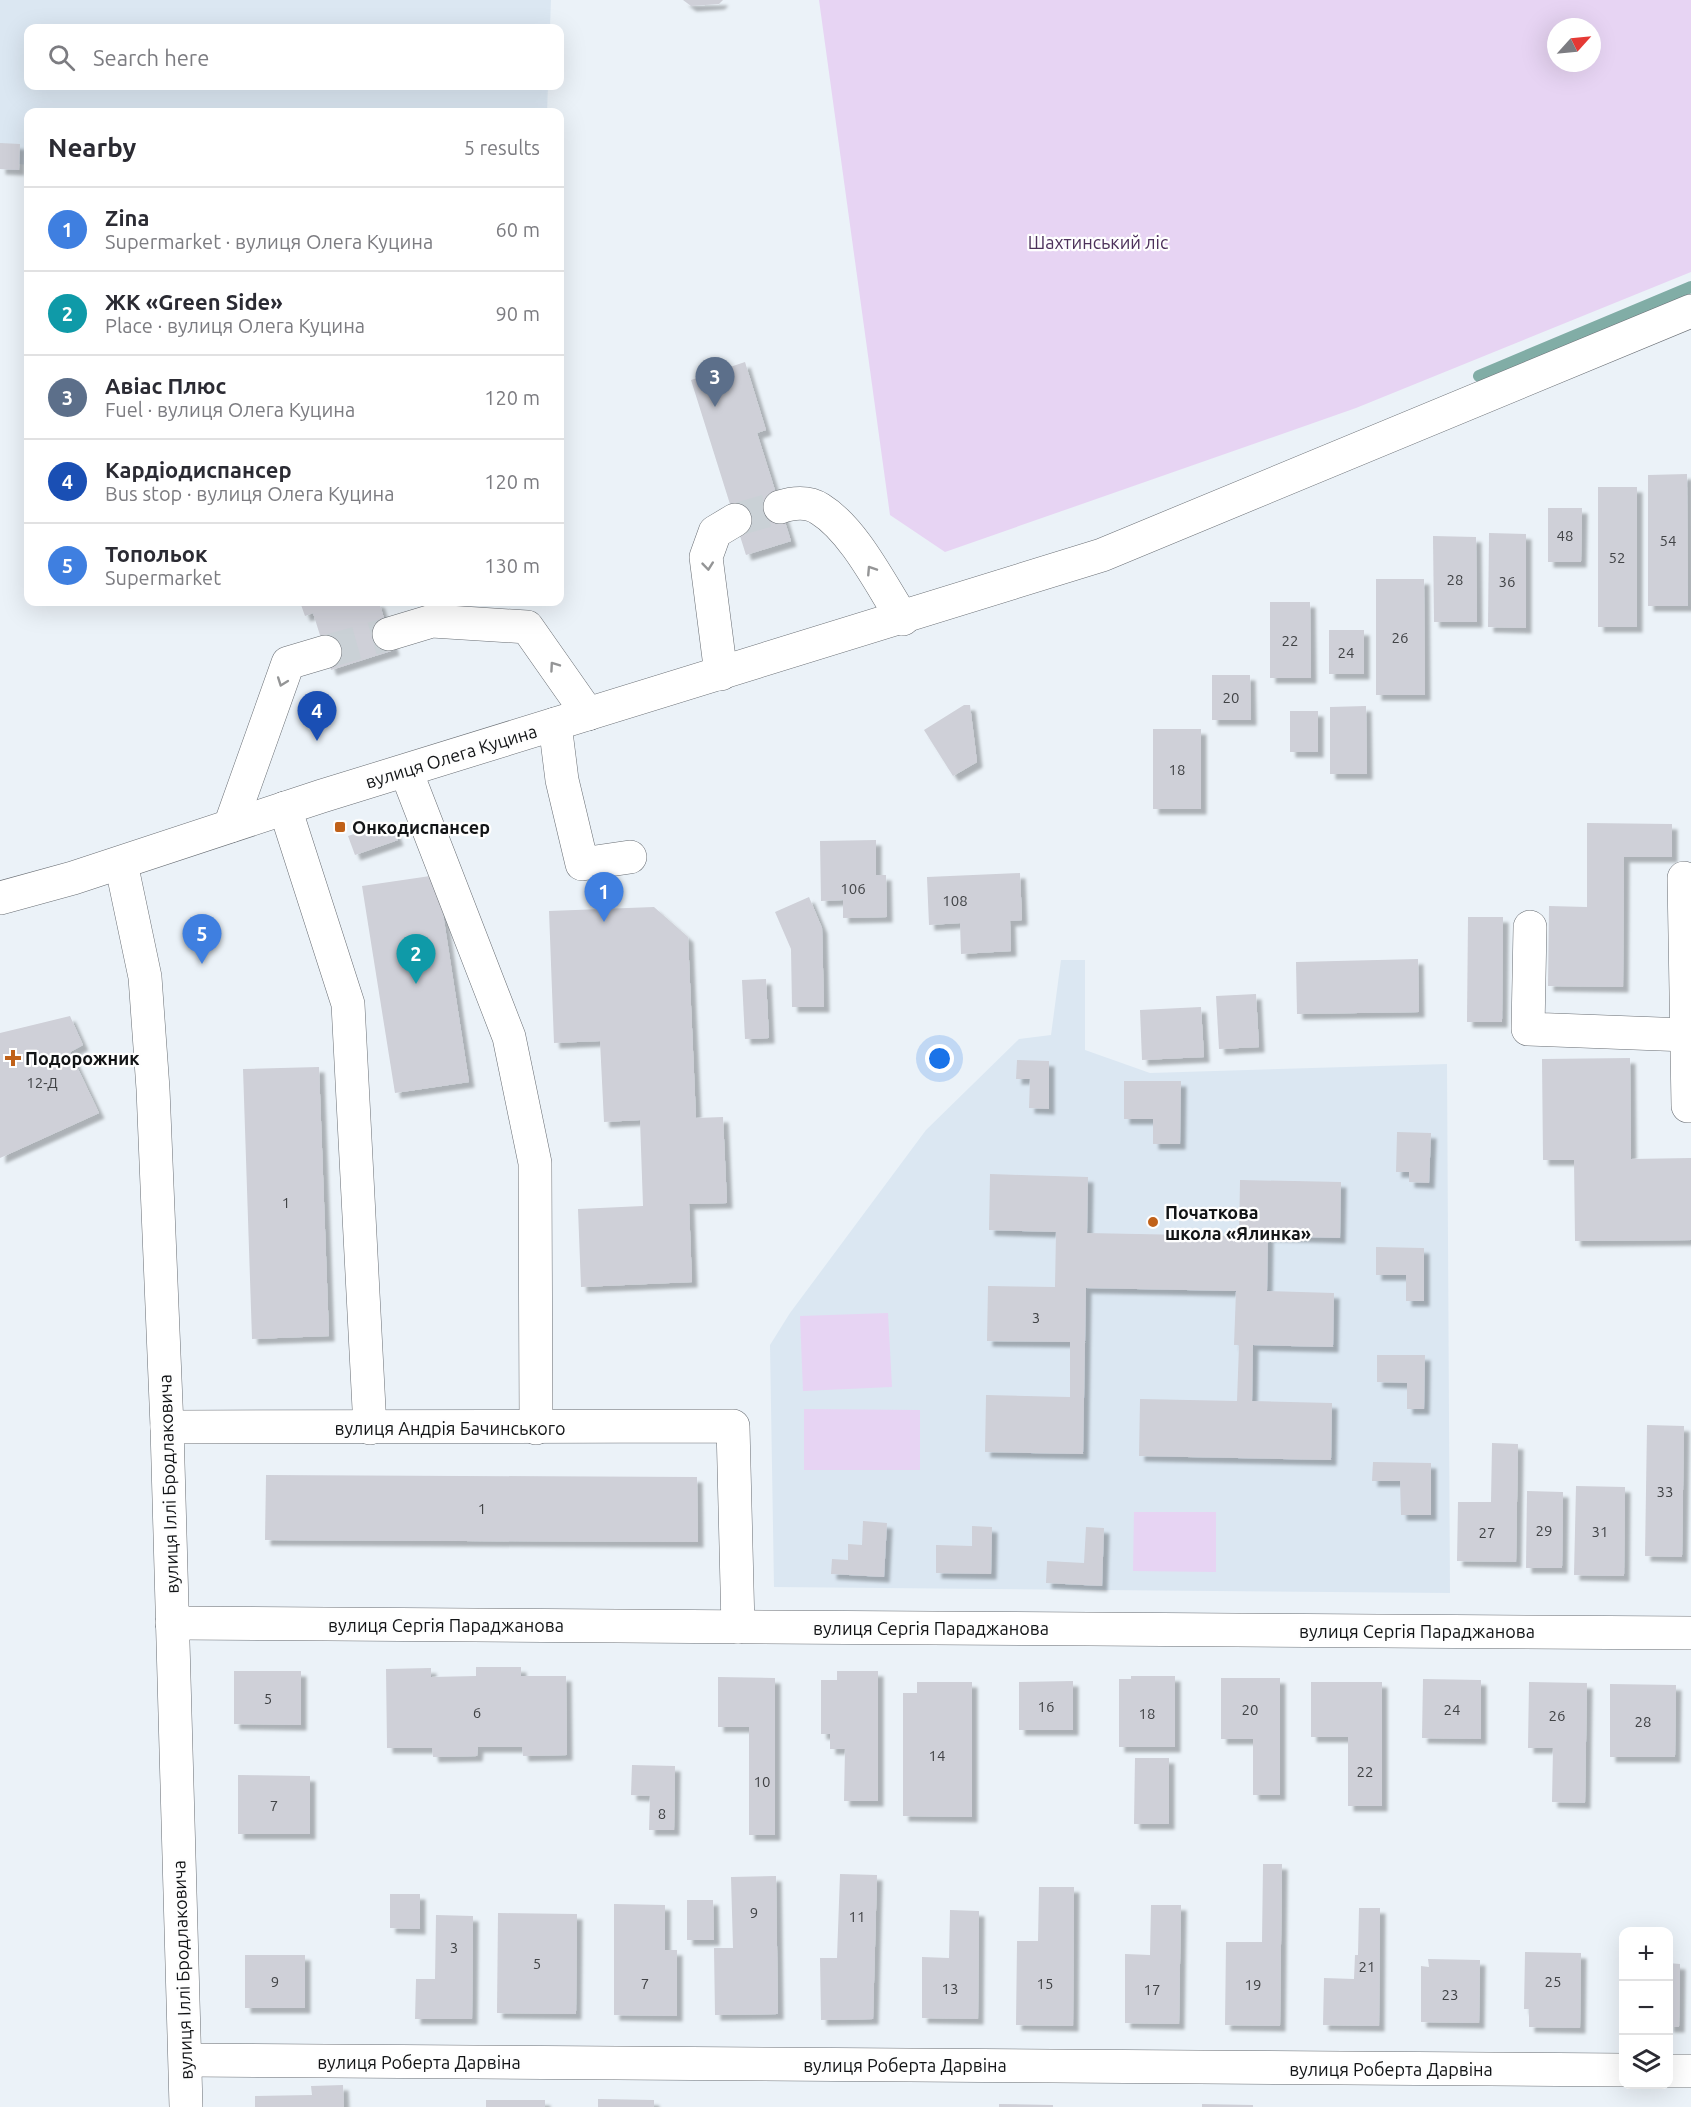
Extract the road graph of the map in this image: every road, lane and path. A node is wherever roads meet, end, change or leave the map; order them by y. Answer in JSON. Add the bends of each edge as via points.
{"nodes":[{"id":1,"x":1691,"y":311,"type":"edge"},
{"id":2,"x":780,"y":507,"type":"tunnel mouth"},
{"id":3,"x":735,"y":520,"type":"tunnel mouth"},
{"id":4,"x":903,"y":619,"type":"junction"},
{"id":5,"x":389,"y":634,"type":"tunnel mouth"},
{"id":6,"x":325,"y":652,"type":"tunnel mouth"},
{"id":7,"x":721,"y":674,"type":"junction"},
{"id":8,"x":588,"y":714,"type":"junction"},
{"id":9,"x":555,"y":724,"type":"junction"},
{"id":10,"x":406,"y":771,"type":"junction"},
{"id":11,"x":285,"y":808,"type":"junction"},
{"id":12,"x":230,"y":826,"type":"junction"},
{"id":13,"x":630,"y":857,"type":"dead end"},
{"id":14,"x":121,"y":863,"type":"junction"},
{"id":15,"x":1684,"y":878,"type":"dead end"},
{"id":16,"x":0,"y":898,"type":"edge"},
{"id":17,"x":1530,"y":927,"type":"dead end"},
{"id":18,"x":1687,"y":1035,"type":"junction"},
{"id":19,"x":1691,"y":1106,"type":"edge"},
{"id":20,"x":167,"y":1427,"type":"junction"},
{"id":21,"x":370,"y":1428,"type":"junction"},
{"id":22,"x":536,"y":1428,"type":"junction"},
{"id":23,"x":172,"y":1623,"type":"junction"},
{"id":24,"x":738,"y":1627,"type":"junction"},
{"id":25,"x":1691,"y":1633,"type":"edge"},
{"id":26,"x":186,"y":2060,"type":"junction"},
{"id":27,"x":1619,"y":2070,"type":"edge"},
{"id":28,"x":1673,"y":2071,"type":"edge"},
{"id":29,"x":1691,"y":2071,"type":"edge"},
{"id":30,"x":186,"y":2107,"type":"edge"}],
"edges":[{"from":1,"to":4,"type":"street","name":"вулиця Олега Куцина","via":[[1134,543]]},
{"from":4,"to":2,"type":"street","one_way":true,"via":[[844,529],[819,507],[795,503]]},
{"from":3,"to":7,"type":"street","one_way":true,"via":[[715,532],[706,556]]},
{"from":4,"to":7,"type":"street","name":"вулиця Олега Куцина"},
{"from":8,"to":5,"type":"street","one_way":true,"via":[[527,627],[432,621]]},
{"from":6,"to":12,"type":"street","one_way":true,"via":[[288,663]]},
{"from":7,"to":8,"type":"street","name":"вулиця Олега Куцина"},
{"from":8,"to":9,"type":"street","name":"вулиця Олега Куцина"},
{"from":9,"to":10,"type":"street","name":"вулиця Олега Куцина"},
{"from":9,"to":13,"type":"street","via":[[562,780],[582,864]]},
{"from":10,"to":11,"type":"street","name":"вулиця Олега Куцина"},
{"from":10,"to":22,"type":"street","via":[[508,1037],[535,1163]]},
{"from":11,"to":12,"type":"street","name":"вулиця Олега Куцина"},
{"from":11,"to":21,"type":"street","via":[[348,1004]]},
{"from":12,"to":14,"type":"street","name":"вулиця Олега Куцина"},
{"from":14,"to":16,"type":"street","name":"вулиця Олега Куцина"},
{"from":14,"to":20,"type":"street","name":"вулиця Іллі Бродлаковича","via":[[145,977]]},
{"from":15,"to":18,"type":"street"},
{"from":17,"to":18,"type":"street","via":[[1528,1029]]},
{"from":18,"to":19,"type":"street"},
{"from":20,"to":21,"type":"street","name":"вулиця Андрія Бачинського"},
{"from":20,"to":23,"type":"street","name":"вулиця Іллі Бродлаковича"},
{"from":21,"to":22,"type":"street","name":"вулиця Андрія Бачинського"},
{"from":22,"to":24,"type":"street","name":"вулиця Андрія Бачинського","via":[[733,1426]]},
{"from":23,"to":24,"type":"street","name":"вулиця Сергія Параджанова"},
{"from":23,"to":26,"type":"street","name":"вулиця Іллі Бродлаковича"},
{"from":24,"to":25,"type":"street","name":"вулиця Сергія Параджанова"},
{"from":26,"to":27,"type":"street","name":"вулиця Роберта Дарвіна"},
{"from":26,"to":30,"type":"street","name":"вулиця Іллі Бродлаковича"},
{"from":28,"to":29,"type":"street"}]}
